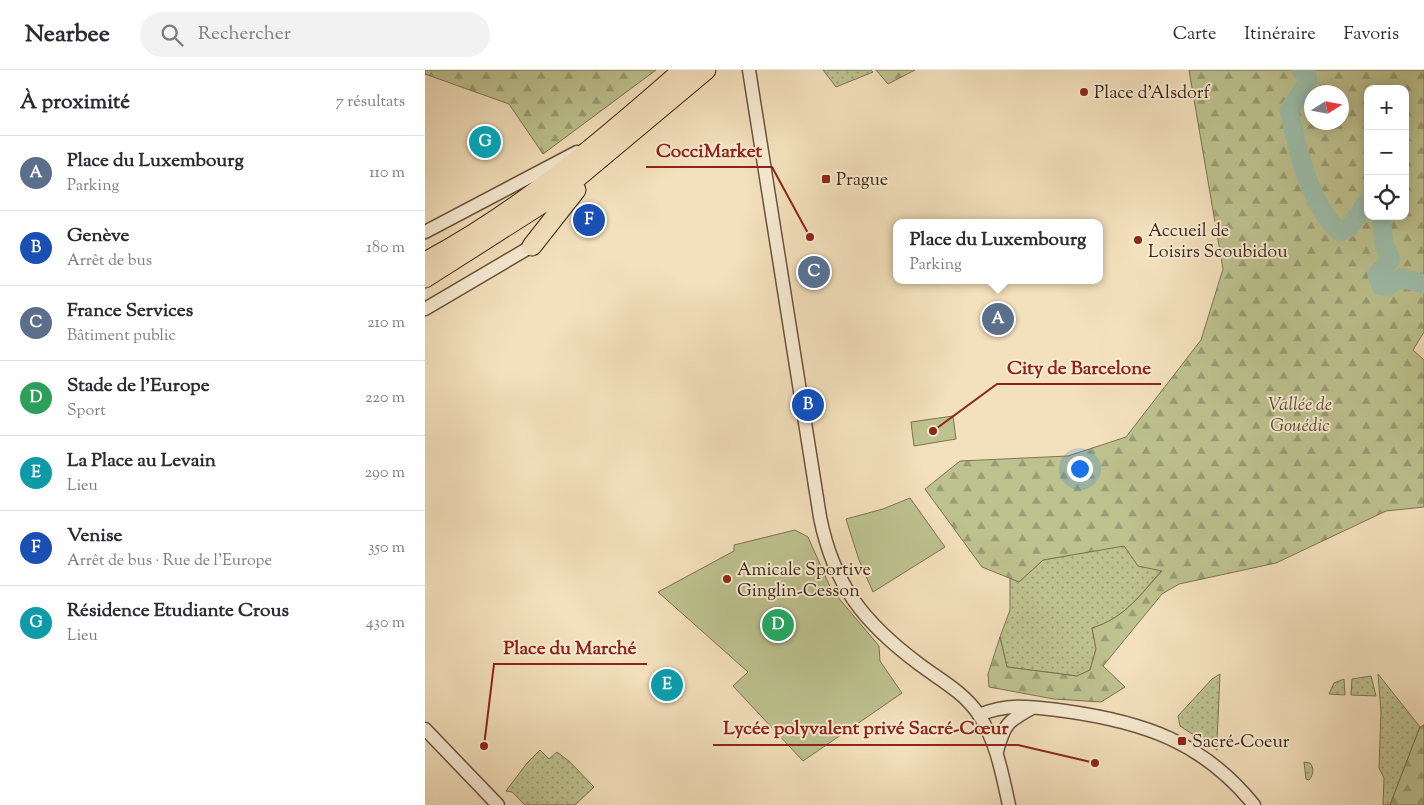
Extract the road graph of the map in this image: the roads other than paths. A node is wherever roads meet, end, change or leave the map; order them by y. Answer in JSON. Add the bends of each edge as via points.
{"nodes":[{"id":1,"x":683,"y":70,"type":"edge"},
{"id":2,"x":706,"y":70,"type":"edge"},
{"id":3,"x":749,"y":70,"type":"edge"},
{"id":4,"x":612,"y":133,"type":"junction"},
{"id":5,"x":608,"y":154,"type":"junction"},
{"id":6,"x":425,"y":232,"type":"edge"},
{"id":7,"x":532,"y":246,"type":"joint"},
{"id":8,"x":425,"y":262,"type":"edge"},
{"id":9,"x":425,"y":278,"type":"edge"},
{"id":10,"x":425,"y":309,"type":"edge"},
{"id":11,"x":1034,"y":706,"type":"junction"},
{"id":12,"x":979,"y":715,"type":"junction"},
{"id":13,"x":425,"y":729,"type":"edge"},
{"id":14,"x":997,"y":751,"type":"junction"},
{"id":15,"x":498,"y":805,"type":"edge"},
{"id":16,"x":1009,"y":805,"type":"edge"},
{"id":17,"x":1255,"y":805,"type":"edge"}],
"edges":[{"from":1,"to":4,"type":"highway"},
{"from":2,"to":5,"type":"highway"},
{"from":3,"to":12,"type":"street","via":[[831,562],[845,588],[887,640],[949,684]]},
{"from":4,"to":6,"type":"street"},
{"from":4,"to":8,"type":"highway","via":[[515,207]]},
{"from":5,"to":7,"type":"highway","via":[[558,210]]},
{"from":5,"to":9,"type":"highway","via":[[528,214]]},
{"from":7,"to":10,"type":"street"},
{"from":11,"to":12,"type":"street","via":[[1000,707]]},
{"from":11,"to":14,"type":"street","via":[[1014,717],[1003,728]]},
{"from":11,"to":17,"type":"street","via":[[1120,720],[1168,736],[1201,754]]},
{"from":12,"to":14,"type":"street"},
{"from":13,"to":15,"type":"street"},
{"from":14,"to":16,"type":"street"}]}
